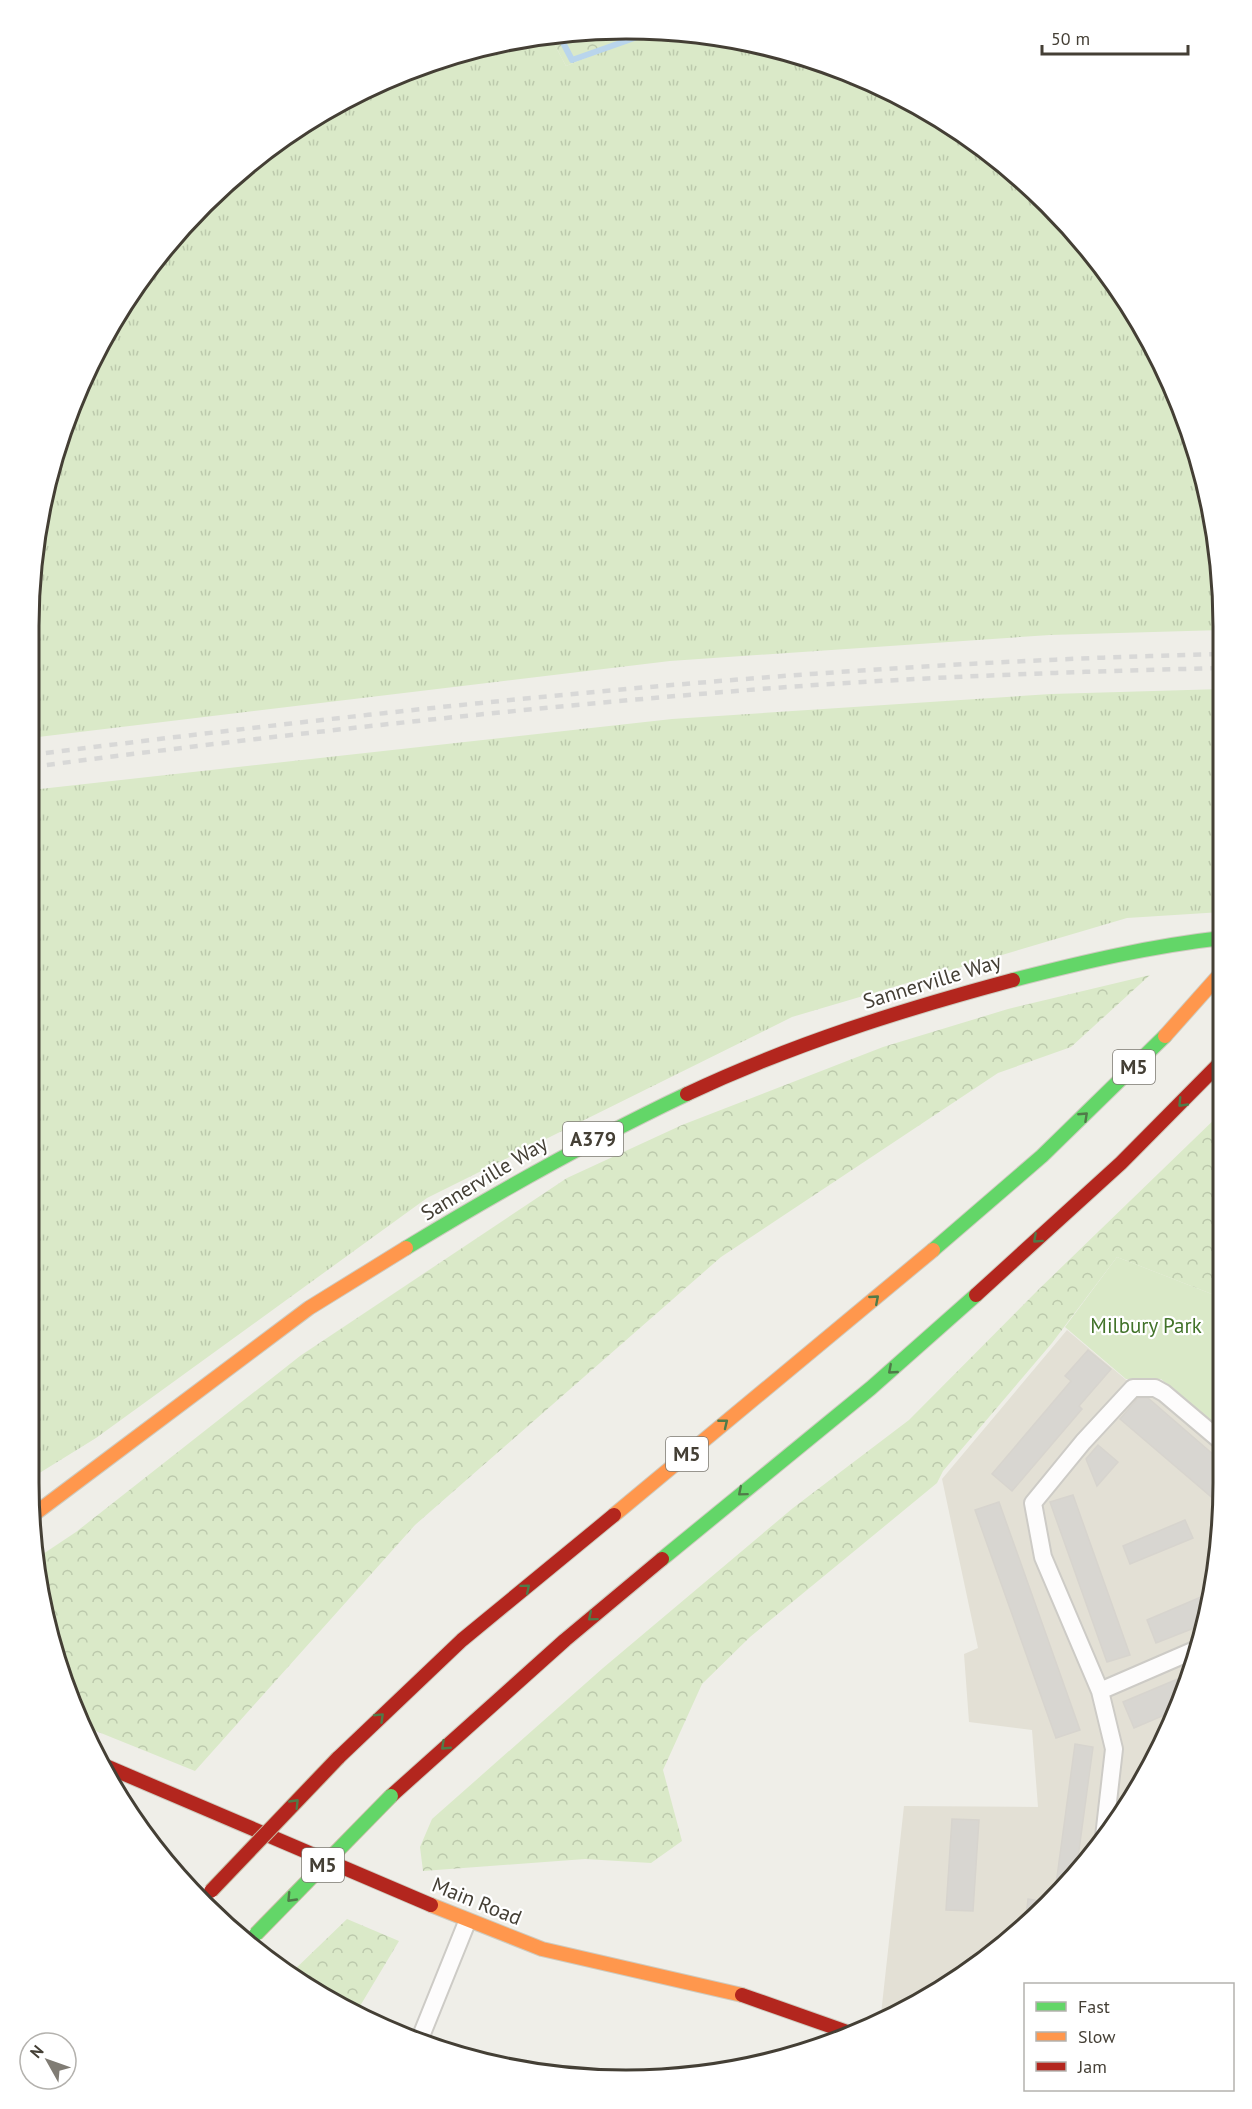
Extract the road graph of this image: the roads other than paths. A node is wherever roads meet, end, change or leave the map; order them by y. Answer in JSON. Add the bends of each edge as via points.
{"nodes":[{"id":1,"x":1213,"y":939,"type":"edge"},
{"id":2,"x":1213,"y":982,"type":"edge"},
{"id":3,"x":1213,"y":1070,"type":"edge"},
{"id":4,"x":1213,"y":1434,"type":"edge"},
{"id":5,"x":40,"y":1510,"type":"edge"},
{"id":6,"x":1188,"y":1653,"type":"edge"},
{"id":7,"x":1100,"y":1691,"type":"junction"},
{"id":8,"x":114,"y":1769,"type":"edge"},
{"id":9,"x":1110,"y":1815,"type":"edge"},
{"id":10,"x":208,"y":1895,"type":"edge"},
{"id":11,"x":467,"y":1922,"type":"junction"},
{"id":12,"x":254,"y":1936,"type":"edge"},
{"id":13,"x":840,"y":2029,"type":"edge"},
{"id":14,"x":421,"y":2033,"type":"edge"}],
"edges":[{"from":1,"to":5,"type":"main road","name":"Sannerville Way","number":"A379","via":[[1092,959],[903,1011],[743,1068],[617,1127],[518,1180],[309,1308]]},
{"from":10,"to":2,"type":"main road","number":"M5","one_way":true,"bridge":true,"via":[[338,1758],[462,1640],[863,1310],[1042,1156],[1164,1037]]},
{"from":3,"to":12,"type":"main road","number":"M5","one_way":true,"bridge":true,"via":[[1080,1200],[871,1389],[564,1640],[391,1796]]},
{"from":4,"to":7,"type":"street","via":[[1164,1393],[1155,1388],[1133,1388],[1033,1503],[1043,1557]]},
{"from":6,"to":7,"type":"street"},
{"from":7,"to":9,"type":"street","via":[[1114,1749]]},
{"from":8,"to":11,"type":"main road","name":"Main Road"},
{"from":11,"to":13,"type":"main road","name":"Main Road","via":[[542,1949],[723,1989]]},
{"from":11,"to":14,"type":"street"}]}
